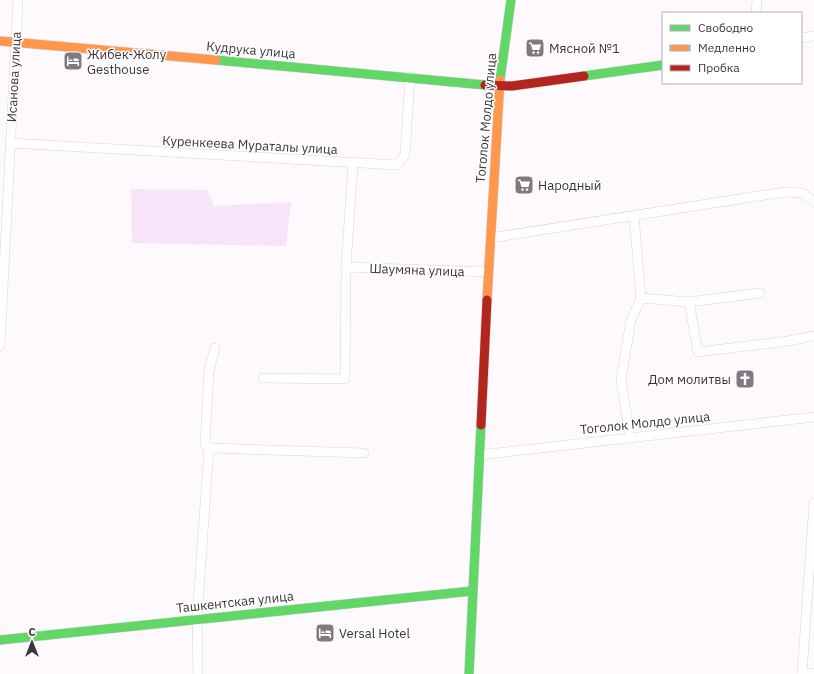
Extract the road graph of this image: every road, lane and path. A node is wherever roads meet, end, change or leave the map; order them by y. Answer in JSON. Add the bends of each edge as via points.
{"nodes":[{"id":1,"x":18,"y":0,"type":"edge"},
{"id":2,"x":511,"y":0,"type":"edge"},
{"id":3,"x":757,"y":0,"type":"edge"},
{"id":4,"x":756,"y":12,"type":"edge"},
{"id":5,"x":814,"y":36,"type":"edge"},
{"id":6,"x":802,"y":38,"type":"edge"},
{"id":7,"x":0,"y":42,"type":"edge"},
{"id":8,"x":17,"y":42,"type":"junction"},
{"id":9,"x":662,"y":65,"type":"edge"},
{"id":10,"x":410,"y":77,"type":"junction"},
{"id":11,"x":499,"y":86,"type":"junction"},
{"id":12,"x":10,"y":143,"type":"junction"},
{"id":13,"x":5,"y":160,"type":"edge"},
{"id":14,"x":352,"y":164,"type":"junction"},
{"id":15,"x":814,"y":202,"type":"edge"},
{"id":16,"x":634,"y":215,"type":"junction"},
{"id":17,"x":490,"y":238,"type":"junction"},
{"id":18,"x":346,"y":267,"type":"junction"},
{"id":19,"x":488,"y":272,"type":"junction"},
{"id":20,"x":760,"y":293,"type":"dead end"},
{"id":21,"x":641,"y":298,"type":"junction"},
{"id":22,"x":689,"y":302,"type":"junction"},
{"id":23,"x":814,"y":336,"type":"edge"},
{"id":24,"x":0,"y":346,"type":"edge"},
{"id":25,"x":215,"y":348,"type":"dead end"},
{"id":26,"x":262,"y":378,"type":"dead end"},
{"id":27,"x":814,"y":417,"type":"edge"},
{"id":28,"x":630,"y":438,"type":"junction"},
{"id":29,"x":209,"y":448,"type":"junction"},
{"id":30,"x":364,"y":453,"type":"dead end"},
{"id":31,"x":480,"y":455,"type":"junction"},
{"id":32,"x":814,"y":503,"type":"edge"},
{"id":33,"x":812,"y":564,"type":"edge"},
{"id":34,"x":472,"y":591,"type":"junction"},
{"id":35,"x":197,"y":618,"type":"junction"},
{"id":36,"x":0,"y":640,"type":"edge"},
{"id":37,"x":814,"y":673,"type":"edge"},
{"id":38,"x":198,"y":674,"type":"edge"},
{"id":39,"x":469,"y":674,"type":"edge"},
{"id":40,"x":802,"y":674,"type":"edge"}],
"edges":[{"from":1,"to":8,"type":"street","name":"Исанова улица"},
{"from":2,"to":11,"type":"street","name":"Тоголок Молдо улица"},
{"from":3,"to":4,"type":"street"},
{"from":5,"to":6,"type":"street"},
{"from":7,"to":8,"type":"street","name":"Кудрука улица"},
{"from":8,"to":10,"type":"street","name":"Кудрука улица"},
{"from":8,"to":12,"type":"street","name":"Исанова улица"},
{"from":9,"to":11,"type":"street"},
{"from":10,"to":11,"type":"street","name":"Кудрука улица"},
{"from":10,"to":14,"type":"street","name":"Куренкеева Мураталы улица","via":[[405,155],[398,165]]},
{"from":11,"to":17,"type":"street","name":"Тоголок Молдо улица"},
{"from":12,"to":13,"type":"street","name":"Исанова улица"},
{"from":12,"to":14,"type":"street","name":"Куренкеева Мураталы улица"},
{"from":13,"to":24,"type":"street","name":"Исанова улица"},
{"from":14,"to":18,"type":"street"},
{"from":15,"to":16,"type":"street","via":[[803,193],[784,192]]},
{"from":16,"to":17,"type":"street"},
{"from":16,"to":21,"type":"street"},
{"from":17,"to":19,"type":"street","name":"Тоголок Молдо улица"},
{"from":18,"to":19,"type":"street","name":"Шаумяна улица"},
{"from":18,"to":26,"type":"street","via":[[346,379]]},
{"from":19,"to":31,"type":"street","name":"Тоголок Молдо улица"},
{"from":20,"to":22,"type":"street"},
{"from":21,"to":22,"type":"street"},
{"from":21,"to":28,"type":"street","via":[[631,320],[621,379]]},
{"from":22,"to":23,"type":"street","via":[[698,352],[788,342]]},
{"from":25,"to":29,"type":"street","via":[[209,370],[206,444]]},
{"from":27,"to":28,"type":"street","name":"Тоголок Молдо улица"},
{"from":28,"to":31,"type":"street","name":"Тоголок Молдо улица"},
{"from":29,"to":30,"type":"street"},
{"from":29,"to":35,"type":"street"},
{"from":31,"to":34,"type":"street","name":"Тоголок Молдо улица"},
{"from":32,"to":33,"type":"street"},
{"from":33,"to":40,"type":"street"},
{"from":34,"to":35,"type":"street","name":"Ташкентская улица"},
{"from":34,"to":39,"type":"street","name":"Тоголок Молдо улица"},
{"from":35,"to":36,"type":"street","name":"Ташкентская улица"},
{"from":35,"to":38,"type":"street"},
{"from":37,"to":40,"type":"street"}]}
